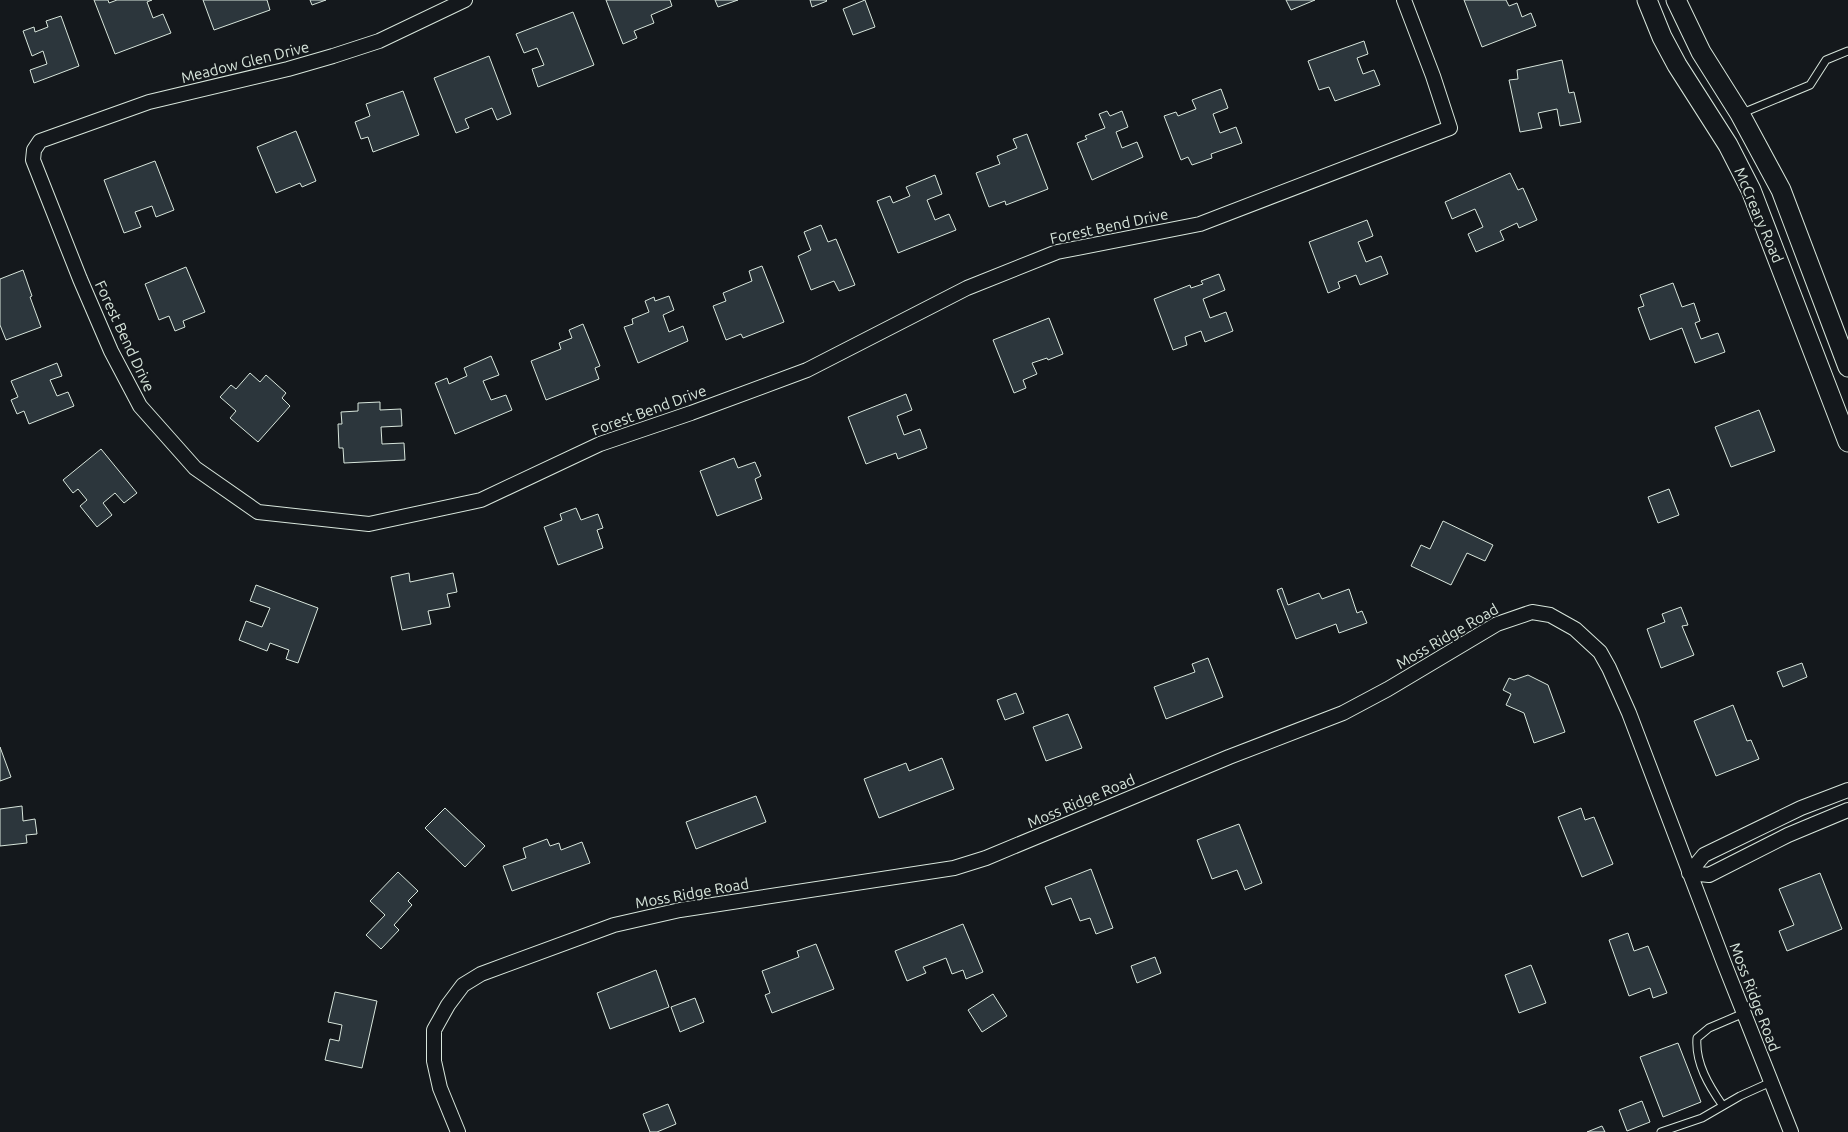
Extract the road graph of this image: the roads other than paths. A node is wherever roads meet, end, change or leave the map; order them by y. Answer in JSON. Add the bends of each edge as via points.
{"nodes":[{"id":1,"x":465,"y":0,"type":"edge"},
{"id":2,"x":1404,"y":0,"type":"edge"},
{"id":3,"x":1647,"y":0,"type":"edge"},
{"id":4,"x":1676,"y":0,"type":"edge"},
{"id":5,"x":1848,"y":51,"type":"edge"},
{"id":6,"x":1740,"y":114,"type":"junction"},
{"id":7,"x":34,"y":150,"type":"joint"},
{"id":8,"x":1847,"y":363,"type":"edge"},
{"id":9,"x":1848,"y":442,"type":"edge"},
{"id":10,"x":1848,"y":790,"type":"edge"},
{"id":11,"x":1848,"y":810,"type":"edge"},
{"id":12,"x":1689,"y":873,"type":"junction"},
{"id":13,"x":1744,"y":1013,"type":"junction"},
{"id":14,"x":1771,"y":1082,"type":"junction"},
{"id":15,"x":1723,"y":1106,"type":"junction"},
{"id":16,"x":458,"y":1132,"type":"edge"},
{"id":17,"x":1661,"y":1132,"type":"edge"},
{"id":18,"x":1790,"y":1132,"type":"edge"}],
"edges":[{"from":1,"to":7,"type":"street","name":"Meadow Glen Drive","via":[[379,41],[288,69],[149,102],[40,141]]},
{"from":2,"to":7,"type":"street","name":"Forest Bend Drive","via":[[1450,128],[1200,224],[1057,252],[967,288],[807,370],[600,444],[481,500],[369,524],[258,512],[195,468],[140,406],[111,351],[33,160]]},
{"from":3,"to":9,"type":"main road","name":"McCreary Road","via":[[1677,65],[1716,124],[1751,190]]},
{"from":4,"to":6,"type":"main road","name":"McCreary Road","via":[[1700,52]]},
{"from":5,"to":6,"type":"lane","via":[[1826,60],[1810,86]]},
{"from":6,"to":8,"type":"main road","name":"McCreary Road","via":[[1786,202]]},
{"from":10,"to":12,"type":"street","via":[[1801,808],[1704,855]]},
{"from":11,"to":12,"type":"street","via":[[1709,874]]},
{"from":12,"to":13,"type":"street","name":"Moss Ridge Road"},
{"from":12,"to":16,"type":"street","name":"Moss Ridge Road","via":[[1629,713],[1600,652],[1575,629],[1550,615],[1532,612],[1497,624],[1343,712],[986,858],[954,868],[680,910],[614,925],[481,974],[463,985],[434,1030],[434,1061],[440,1088]]},
{"from":13,"to":14,"type":"street","name":"Moss Ridge Road"},
{"from":13,"to":15,"type":"lane","via":[[1709,1028],[1697,1038],[1696,1053],[1710,1088]]},
{"from":14,"to":15,"type":"lane"},
{"from":14,"to":18,"type":"street","name":"Moss Ridge Road"},
{"from":15,"to":17,"type":"lane","via":[[1702,1118]]}]}
